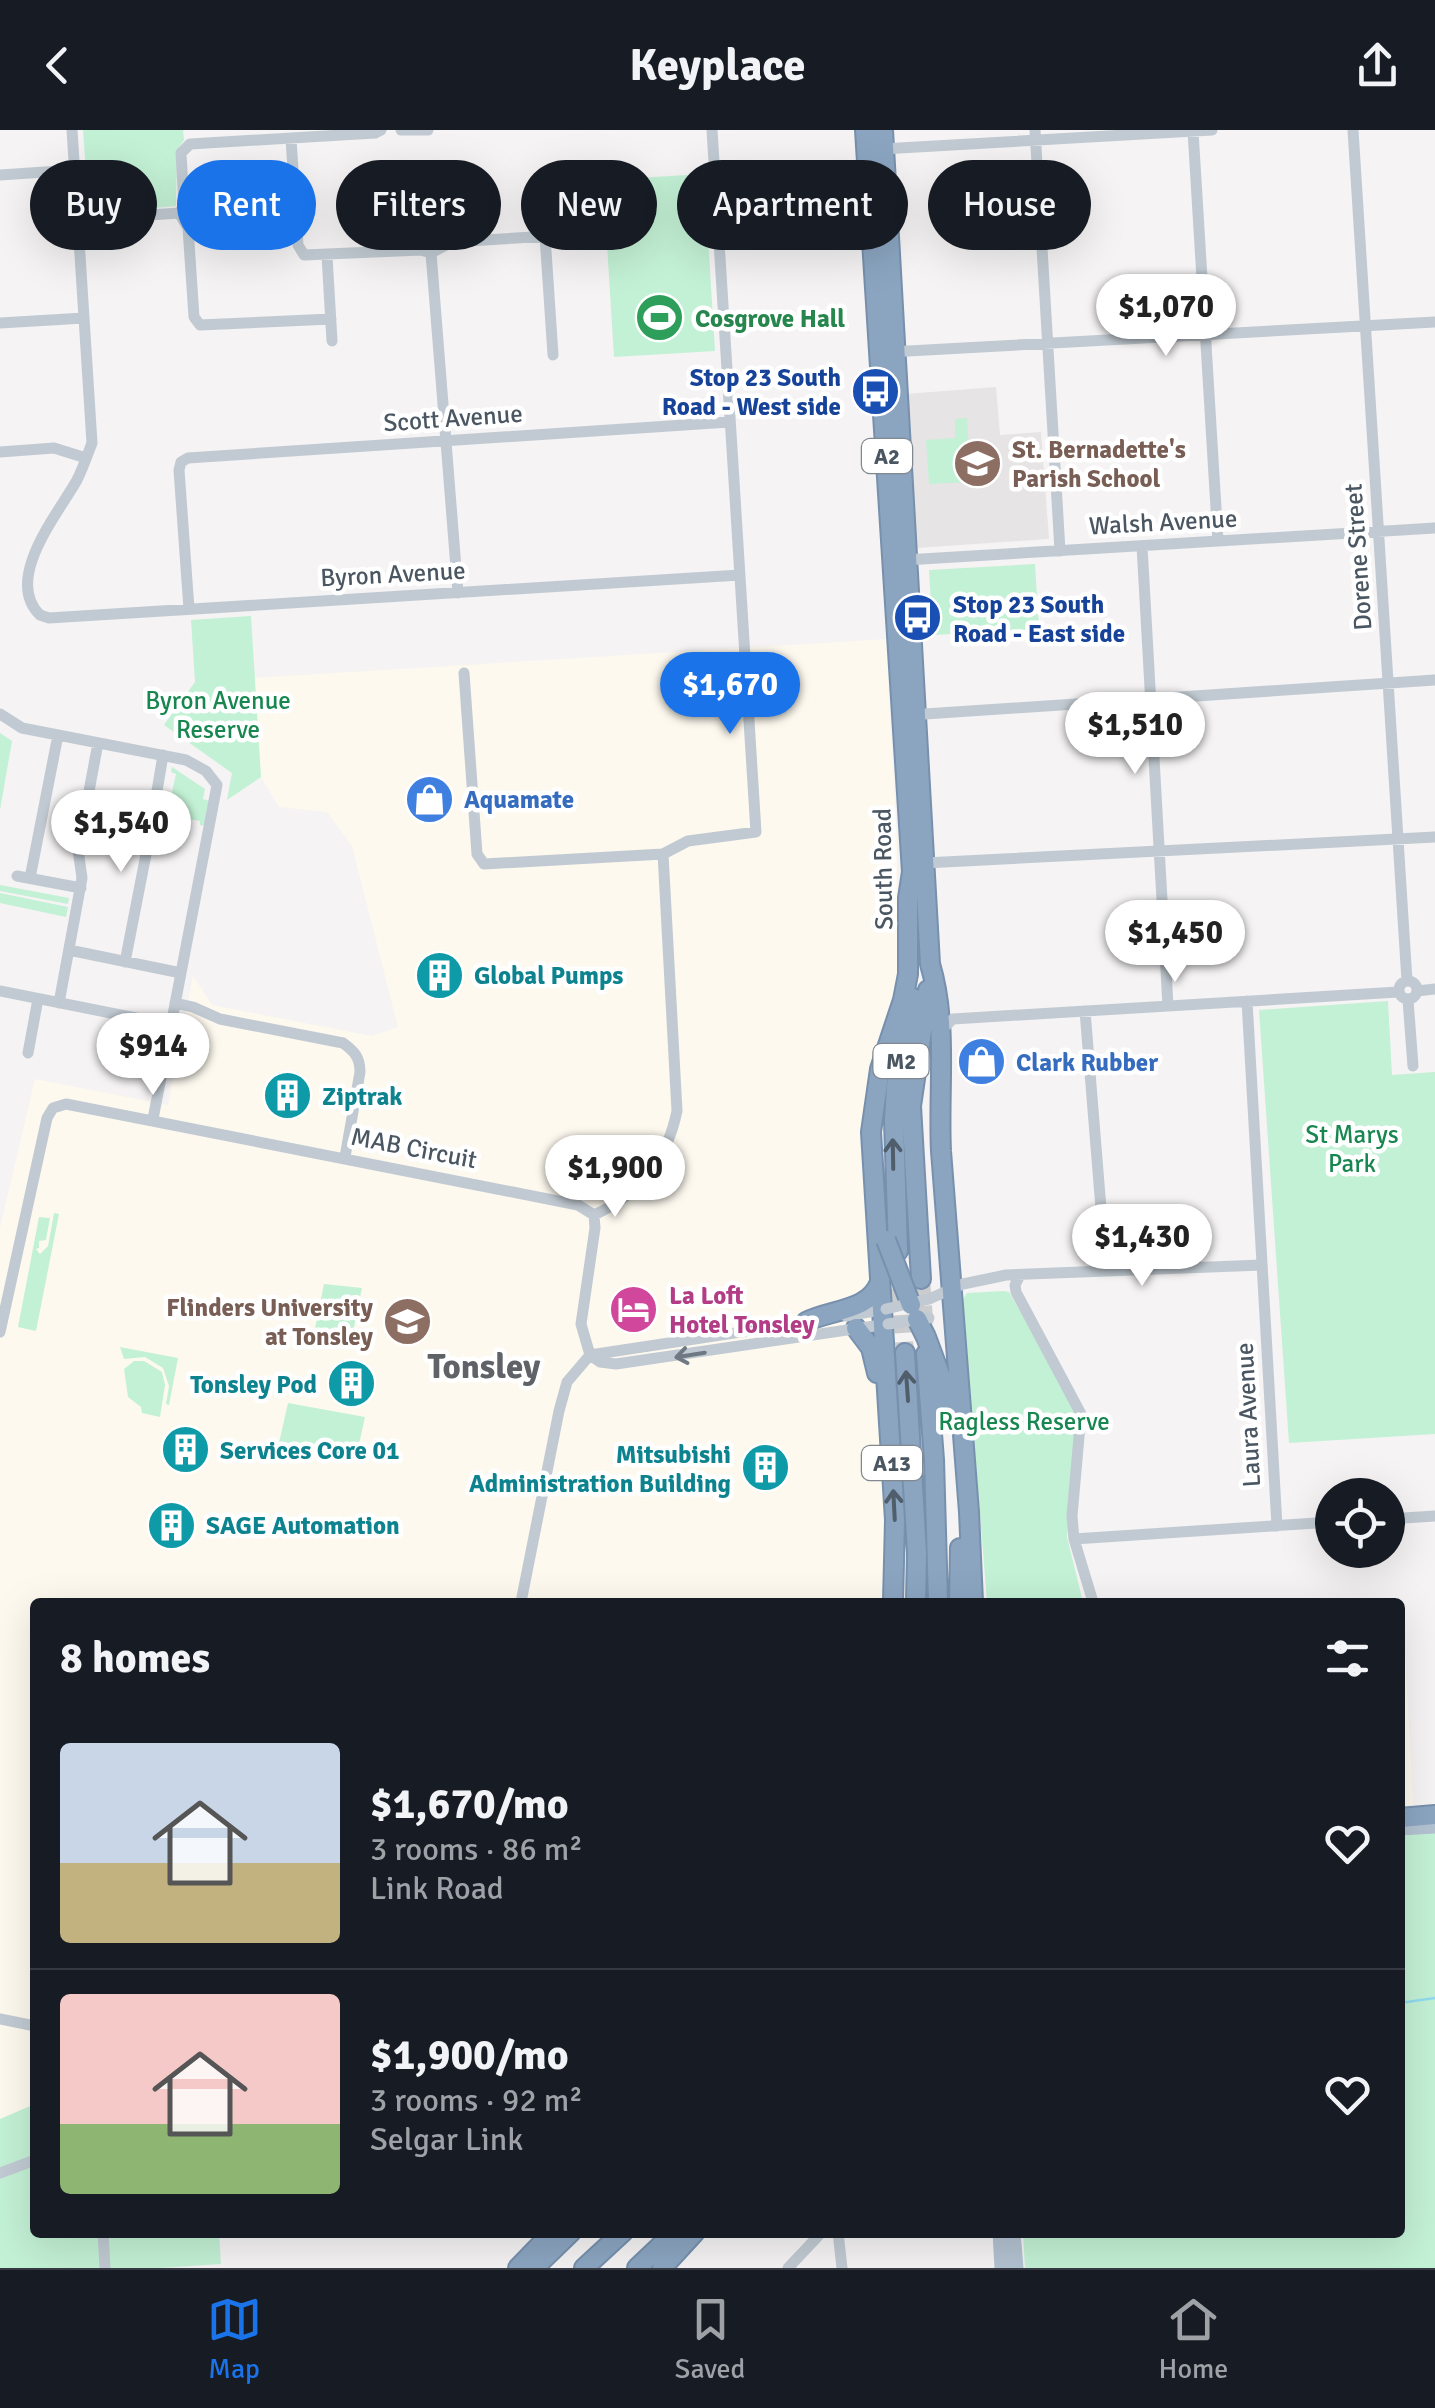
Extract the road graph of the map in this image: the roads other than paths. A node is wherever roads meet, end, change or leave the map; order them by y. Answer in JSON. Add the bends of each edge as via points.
{"nodes":[{"id":1,"x":72,"y":130,"type":"edge"},
{"id":2,"x":381,"y":130,"type":"edge"},
{"id":3,"x":401,"y":130,"type":"edge"},
{"id":4,"x":428,"y":130,"type":"edge"},
{"id":5,"x":712,"y":130,"type":"edge"},
{"id":6,"x":864,"y":130,"type":"edge"},
{"id":7,"x":1212,"y":130,"type":"edge"},
{"id":8,"x":1353,"y":130,"type":"edge"},
{"id":9,"x":1192,"y":131,"type":"edge"},
{"id":10,"x":1112,"y":133,"type":"edge"},
{"id":11,"x":1035,"y":135,"type":"edge"},
{"id":12,"x":292,"y":138,"type":"junction"},
{"id":13,"x":878,"y":143,"type":"edge"},
{"id":14,"x":74,"y":160,"type":"edge"},
{"id":15,"x":181,"y":160,"type":"edge"},
{"id":16,"x":30,"y":173,"type":"edge"},
{"id":17,"x":0,"y":175,"type":"edge"},
{"id":18,"x":521,"y":238,"type":"edge"},
{"id":19,"x":80,"y":250,"type":"edge"},
{"id":20,"x":189,"y":250,"type":"edge"},
{"id":21,"x":546,"y":250,"type":"edge"},
{"id":22,"x":431,"y":253,"type":"junction"},
{"id":23,"x":327,"y":256,"type":"junction"},
{"id":24,"x":84,"y":318,"type":"junction"},
{"id":25,"x":331,"y":319,"type":"junction"},
{"id":26,"x":1435,"y":322,"type":"edge"},
{"id":27,"x":0,"y":323,"type":"edge"},
{"id":28,"x":1366,"y":326,"type":"junction"},
{"id":29,"x":1206,"y":336,"type":"junction"},
{"id":30,"x":332,"y":341,"type":"dead end"},
{"id":31,"x":1048,"y":346,"type":"junction"},
{"id":32,"x":888,"y":352,"type":"junction"},
{"id":33,"x":553,"y":356,"type":"dead end"},
{"id":34,"x":729,"y":422,"type":"junction"},
{"id":35,"x":447,"y":441,"type":"junction"},
{"id":36,"x":0,"y":452,"type":"edge"},
{"id":37,"x":86,"y":458,"type":"junction"},
{"id":38,"x":1435,"y":528,"type":"edge"},
{"id":39,"x":1378,"y":531,"type":"junction"},
{"id":40,"x":1218,"y":541,"type":"junction"},
{"id":41,"x":1142,"y":546,"type":"junction"},
{"id":42,"x":1060,"y":550,"type":"junction"},
{"id":43,"x":900,"y":560,"type":"junction"},
{"id":44,"x":740,"y":575,"type":"junction"},
{"id":45,"x":458,"y":593,"type":"junction"},
{"id":46,"x":189,"y":609,"type":"junction"},
{"id":47,"x":464,"y":673,"type":"dead end"},
{"id":48,"x":1435,"y":680,"type":"edge"},
{"id":49,"x":1388,"y":683,"type":"junction"},
{"id":50,"x":1151,"y":698,"type":"junction"},
{"id":51,"x":0,"y":714,"type":"edge"},
{"id":52,"x":910,"y":715,"type":"junction"},
{"id":53,"x":58,"y":735,"type":"junction"},
{"id":54,"x":98,"y":743,"type":"junction"},
{"id":55,"x":163,"y":754,"type":"junction"},
{"id":56,"x":82,"y":827,"type":"junction"},
{"id":57,"x":1435,"y":836,"type":"edge"},
{"id":58,"x":149,"y":839,"type":"junction"},
{"id":59,"x":1398,"y":839,"type":"junction"},
{"id":60,"x":1160,"y":853,"type":"junction"},
{"id":61,"x":663,"y":854,"type":"junction"},
{"id":62,"x":918,"y":868,"type":"junction"},
{"id":63,"x":80,"y":888,"type":"junction"},
{"id":64,"x":69,"y":950,"type":"junction"},
{"id":65,"x":125,"y":962,"type":"junction"},
{"id":66,"x":930,"y":964,"type":"junction"},
{"id":67,"x":181,"y":972,"type":"junction"},
{"id":68,"x":1435,"y":989,"type":"edge"},
{"id":69,"x":0,"y":991,"type":"edge"},
{"id":70,"x":1408,"y":994,"type":"junction"},
{"id":71,"x":38,"y":999,"type":"junction"},
{"id":72,"x":1247,"y":1002,"type":"junction"},
{"id":73,"x":59,"y":1003,"type":"junction"},
{"id":74,"x":175,"y":1003,"type":"junction"},
{"id":75,"x":937,"y":1005,"type":"junction"},
{"id":76,"x":1168,"y":1006,"type":"junction"},
{"id":77,"x":1086,"y":1011,"type":"junction"},
{"id":78,"x":953,"y":1019,"type":"junction"},
{"id":79,"x":171,"y":1025,"type":"junction"},
{"id":80,"x":938,"y":1032,"type":"junction"},
{"id":81,"x":28,"y":1053,"type":"dead end"},
{"id":82,"x":1413,"y":1066,"type":"dead end"},
{"id":83,"x":153,"y":1119,"type":"junction"},
{"id":84,"x":346,"y":1157,"type":"junction"},
{"id":85,"x":872,"y":1184,"type":"junction"},
{"id":86,"x":594,"y":1215,"type":"junction"},
{"id":87,"x":892,"y":1246,"type":"junction"},
{"id":88,"x":1262,"y":1266,"type":"junction"},
{"id":89,"x":1106,"y":1270,"type":"junction"},
{"id":90,"x":1020,"y":1275,"type":"junction"},
{"id":91,"x":921,"y":1279,"type":"tunnel mouth"},
{"id":92,"x":880,"y":1282,"type":"junction"},
{"id":93,"x":950,"y":1290,"type":"junction"},
{"id":94,"x":919,"y":1314,"type":"junction"},
{"id":95,"x":953,"y":1315,"type":"junction"},
{"id":96,"x":885,"y":1317,"type":"junction"},
{"id":97,"x":806,"y":1322,"type":"junction"},
{"id":98,"x":856,"y":1328,"type":"junction"},
{"id":99,"x":0,"y":1332,"type":"edge"},
{"id":100,"x":905,"y":1353,"type":"tunnel mouth"},
{"id":101,"x":926,"y":1353,"type":"tunnel mouth"},
{"id":102,"x":590,"y":1354,"type":"junction"},
{"id":103,"x":888,"y":1390,"type":"junction"},
{"id":104,"x":1435,"y":1516,"type":"edge"},
{"id":105,"x":1405,"y":1518,"type":"edge"},
{"id":106,"x":1315,"y":1523,"type":"edge"},
{"id":107,"x":1277,"y":1526,"type":"junction"},
{"id":108,"x":1074,"y":1539,"type":"junction"},
{"id":109,"x":522,"y":1598,"type":"edge"},
{"id":110,"x":892,"y":1598,"type":"edge"},
{"id":111,"x":916,"y":1598,"type":"edge"},
{"id":112,"x":938,"y":1598,"type":"edge"},
{"id":113,"x":959,"y":1598,"type":"edge"},
{"id":114,"x":973,"y":1598,"type":"edge"},
{"id":115,"x":1092,"y":1598,"type":"edge"},
{"id":116,"x":1435,"y":1812,"type":"edge"},
{"id":117,"x":1405,"y":1814,"type":"edge"},
{"id":118,"x":1435,"y":1826,"type":"edge"},
{"id":119,"x":1405,"y":1828,"type":"edge"},
{"id":120,"x":0,"y":2019,"type":"edge"},
{"id":121,"x":30,"y":2025,"type":"edge"},
{"id":122,"x":30,"y":2162,"type":"edge"},
{"id":123,"x":0,"y":2173,"type":"edge"},
{"id":124,"x":103,"y":2238,"type":"edge"},
{"id":125,"x":547,"y":2238,"type":"edge"},
{"id":126,"x":565,"y":2238,"type":"edge"},
{"id":127,"x":576,"y":2238,"type":"edge"},
{"id":128,"x":617,"y":2238,"type":"edge"},
{"id":129,"x":653,"y":2238,"type":"edge"},
{"id":130,"x":669,"y":2238,"type":"edge"},
{"id":131,"x":690,"y":2238,"type":"edge"},
{"id":132,"x":816,"y":2238,"type":"edge"},
{"id":133,"x":839,"y":2238,"type":"edge"},
{"id":134,"x":1000,"y":2238,"type":"edge"},
{"id":135,"x":1014,"y":2238,"type":"edge"},
{"id":136,"x":105,"y":2268,"type":"edge"},
{"id":137,"x":518,"y":2268,"type":"edge"},
{"id":138,"x":534,"y":2268,"type":"edge"},
{"id":139,"x":548,"y":2268,"type":"edge"},
{"id":140,"x":584,"y":2268,"type":"edge"},
{"id":141,"x":622,"y":2268,"type":"edge"},
{"id":142,"x":637,"y":2268,"type":"edge"},
{"id":143,"x":662,"y":2268,"type":"edge"},
{"id":144,"x":788,"y":2268,"type":"edge"},
{"id":145,"x":842,"y":2268,"type":"edge"},
{"id":146,"x":1002,"y":2268,"type":"edge"},
{"id":147,"x":1016,"y":2268,"type":"edge"}],
"edges":[{"from":1,"to":14,"type":"street"},
{"from":2,"to":12,"type":"street"},
{"from":3,"to":4,"type":"street"},
{"from":5,"to":34,"type":"street"},
{"from":6,"to":13,"type":"highway","name":"South Road","number":"A2"},
{"from":7,"to":9,"type":"street"},
{"from":8,"to":28,"type":"street","name":"Dorene Street"},
{"from":9,"to":10,"type":"street"},
{"from":9,"to":29,"type":"street"},
{"from":10,"to":11,"type":"street"},
{"from":11,"to":13,"type":"street"},
{"from":11,"to":31,"type":"street"},
{"from":12,"to":15,"type":"street","via":[[190,144]]},
{"from":12,"to":23,"type":"street","via":[[300,250]]},
{"from":13,"to":32,"type":"highway","name":"South Road","number":"A2"},
{"from":16,"to":17,"type":"street"},
{"from":18,"to":22,"type":"street","via":[[452,242]]},
{"from":19,"to":24,"type":"street"},
{"from":20,"to":25,"type":"street","via":[[200,326]]},
{"from":21,"to":33,"type":"street"},
{"from":22,"to":23,"type":"street"},
{"from":22,"to":35,"type":"street"},
{"from":23,"to":25,"type":"street"},
{"from":24,"to":27,"type":"street"},
{"from":24,"to":37,"type":"street","via":[[92,443]]},
{"from":25,"to":30,"type":"street"},
{"from":26,"to":28,"type":"street"},
{"from":28,"to":29,"type":"street"},
{"from":28,"to":39,"type":"street","name":"Dorene Street"},
{"from":29,"to":31,"type":"street"},
{"from":29,"to":40,"type":"street"},
{"from":31,"to":32,"type":"street"},
{"from":31,"to":42,"type":"street"},
{"from":32,"to":43,"type":"highway","name":"South Road","number":"A2"},
{"from":34,"to":35,"type":"street","name":"Scott Avenue"},
{"from":34,"to":44,"type":"street"},
{"from":35,"to":45,"type":"street"},
{"from":35,"to":46,"type":"street","name":"Scott Avenue","via":[[181,462]]},
{"from":36,"to":37,"type":"street","via":[[54,448]]},
{"from":37,"to":46,"type":"street","name":"Byron Avenue","via":[[34,551],[28,571],[35,610],[49,618]]},
{"from":38,"to":39,"type":"street","name":"Walsh Avenue"},
{"from":39,"to":40,"type":"street","name":"Walsh Avenue"},
{"from":39,"to":49,"type":"street","name":"Dorene Street"},
{"from":40,"to":41,"type":"street","name":"Walsh Avenue"},
{"from":41,"to":42,"type":"street","name":"Walsh Avenue"},
{"from":41,"to":50,"type":"street"},
{"from":42,"to":43,"type":"street","name":"Walsh Avenue"},
{"from":43,"to":52,"type":"highway","name":"South Road","number":"A2"},
{"from":44,"to":45,"type":"street","name":"Byron Avenue"},
{"from":44,"to":61,"type":"street","via":[[756,832],[688,841]]},
{"from":45,"to":46,"type":"street","name":"Byron Avenue"},
{"from":47,"to":61,"type":"street","via":[[477,854],[484,864]]},
{"from":48,"to":49,"type":"street"},
{"from":49,"to":50,"type":"street"},
{"from":49,"to":59,"type":"street","name":"Dorene Street"},
{"from":50,"to":52,"type":"street"},
{"from":50,"to":60,"type":"street"},
{"from":51,"to":53,"type":"street","via":[[22,728]]},
{"from":52,"to":62,"type":"highway","name":"South Road","number":"A2"},
{"from":53,"to":54,"type":"street"},
{"from":53,"to":63,"type":"street","via":[[24,877]]},
{"from":54,"to":55,"type":"street"},
{"from":54,"to":56,"type":"street"},
{"from":55,"to":58,"type":"street"},
{"from":55,"to":67,"type":"street","via":[[197,764],[216,785]]},
{"from":56,"to":58,"type":"street"},
{"from":56,"to":63,"type":"street"},
{"from":57,"to":59,"type":"street"},
{"from":58,"to":65,"type":"street"},
{"from":59,"to":60,"type":"street"},
{"from":59,"to":70,"type":"street","name":"Dorene Street","via":[[1407,981],[1413,982]]},
{"from":60,"to":62,"type":"street"},
{"from":60,"to":76,"type":"street"},
{"from":61,"to":86,"type":"street","via":[[677,1111],[650,1175]]},
{"from":62,"to":66,"type":"highway","name":"South Road","number":"A2"},
{"from":62,"to":85,"type":"highway","name":"South Road","number":"A13","via":[[908,898],[908,974],[875,1094]]},
{"from":87,"to":62,"type":"highway","number":"M2","one_way":true,"via":[[896,1088],[916,966]]},
{"from":63,"to":64,"type":"street"},
{"from":64,"to":65,"type":"street"},
{"from":64,"to":73,"type":"street"},
{"from":65,"to":67,"type":"street"},
{"from":66,"to":75,"type":"highway","name":"South Road"},
{"from":66,"to":91,"type":"highway","number":"M2","via":[[911,1106]]},
{"from":67,"to":74,"type":"street"},
{"from":68,"to":70,"type":"street"},
{"from":69,"to":71,"type":"street"},
{"from":70,"to":72,"type":"street"},
{"from":70,"to":82,"type":"street"},
{"from":71,"to":73,"type":"street"},
{"from":71,"to":81,"type":"street"},
{"from":72,"to":76,"type":"street"},
{"from":72,"to":88,"type":"street","name":"Laura Avenue"},
{"from":73,"to":79,"type":"street"},
{"from":74,"to":79,"type":"street"},
{"from":74,"to":84,"type":"street","via":[[220,1019],[343,1042],[354,1051],[360,1072]]},
{"from":75,"to":78,"type":"street"},
{"from":75,"to":80,"type":"highway","name":"South Road"},
{"from":76,"to":77,"type":"street"},
{"from":77,"to":78,"type":"street"},
{"from":77,"to":89,"type":"street"},
{"from":78,"to":80,"type":"street"},
{"from":79,"to":83,"type":"street"},
{"from":80,"to":93,"type":"highway","name":"South Road"},
{"from":83,"to":84,"type":"street","name":"MAB Circuit"},
{"from":83,"to":99,"type":"street","name":"MAB Circuit","via":[[66,1104],[53,1108]]},
{"from":84,"to":86,"type":"street","name":"MAB Circuit","via":[[578,1205]]},
{"from":85,"to":87,"type":"highway"},
{"from":85,"to":92,"type":"highway","name":"South Road","number":"A13"},
{"from":86,"to":102,"type":"street","via":[[581,1324]]},
{"from":87,"to":94,"type":"highway","bridge":true},
{"from":88,"to":89,"type":"street"},
{"from":88,"to":107,"type":"street","name":"Laura Avenue"},
{"from":89,"to":90,"type":"street"},
{"from":90,"to":93,"type":"street"},
{"from":90,"to":108,"type":"street","via":[[1016,1293],[1081,1414]]},
{"from":92,"to":96,"type":"highway","name":"South Road","number":"A13"},
{"from":92,"to":97,"type":"highway","via":[[867,1300]]},
{"from":93,"to":94,"type":"street","bridge":true,"via":[[930,1299]]},
{"from":93,"to":95,"type":"highway","name":"South Road"},
{"from":94,"to":95,"type":"street"},
{"from":94,"to":96,"type":"street","bridge":true},
{"from":94,"to":113,"type":"highway","bridge":true,"via":[[951,1414]]},
{"from":95,"to":114,"type":"highway","name":"South Road"},
{"from":96,"to":97,"type":"street"},
{"from":96,"to":98,"type":"street"},
{"from":96,"to":103,"type":"highway","name":"South Road","number":"A13"},
{"from":97,"to":102,"type":"street"},
{"from":98,"to":102,"type":"street","one_way":true,"via":[[616,1364]]},
{"from":98,"to":103,"type":"highway"},
{"from":111,"to":100,"type":"highway","one_way":true},
{"from":101,"to":112,"type":"highway"},
{"from":102,"to":109,"type":"street","via":[[568,1382],[559,1411]]},
{"from":110,"to":103,"type":"highway","name":"South Road","number":"A13","one_way":true},
{"from":104,"to":105,"type":"street"},
{"from":106,"to":107,"type":"street"},
{"from":107,"to":108,"type":"street"},
{"from":108,"to":115,"type":"street"},
{"from":116,"to":117,"type":"highway"},
{"from":118,"to":119,"type":"main road"},
{"from":120,"to":121,"type":"street"},
{"from":122,"to":123,"type":"street"},
{"from":124,"to":136,"type":"street"},
{"from":125,"to":137,"type":"highway"},
{"from":126,"to":138,"type":"highway"},
{"from":127,"to":139,"type":"highway"},
{"from":128,"to":140,"type":"highway"},
{"from":129,"to":141,"type":"highway"},
{"from":130,"to":142,"type":"highway"},
{"from":131,"to":143,"type":"highway"},
{"from":132,"to":144,"type":"street"},
{"from":133,"to":145,"type":"street"},
{"from":134,"to":146,"type":"main road"},
{"from":135,"to":147,"type":"main road"}]}
